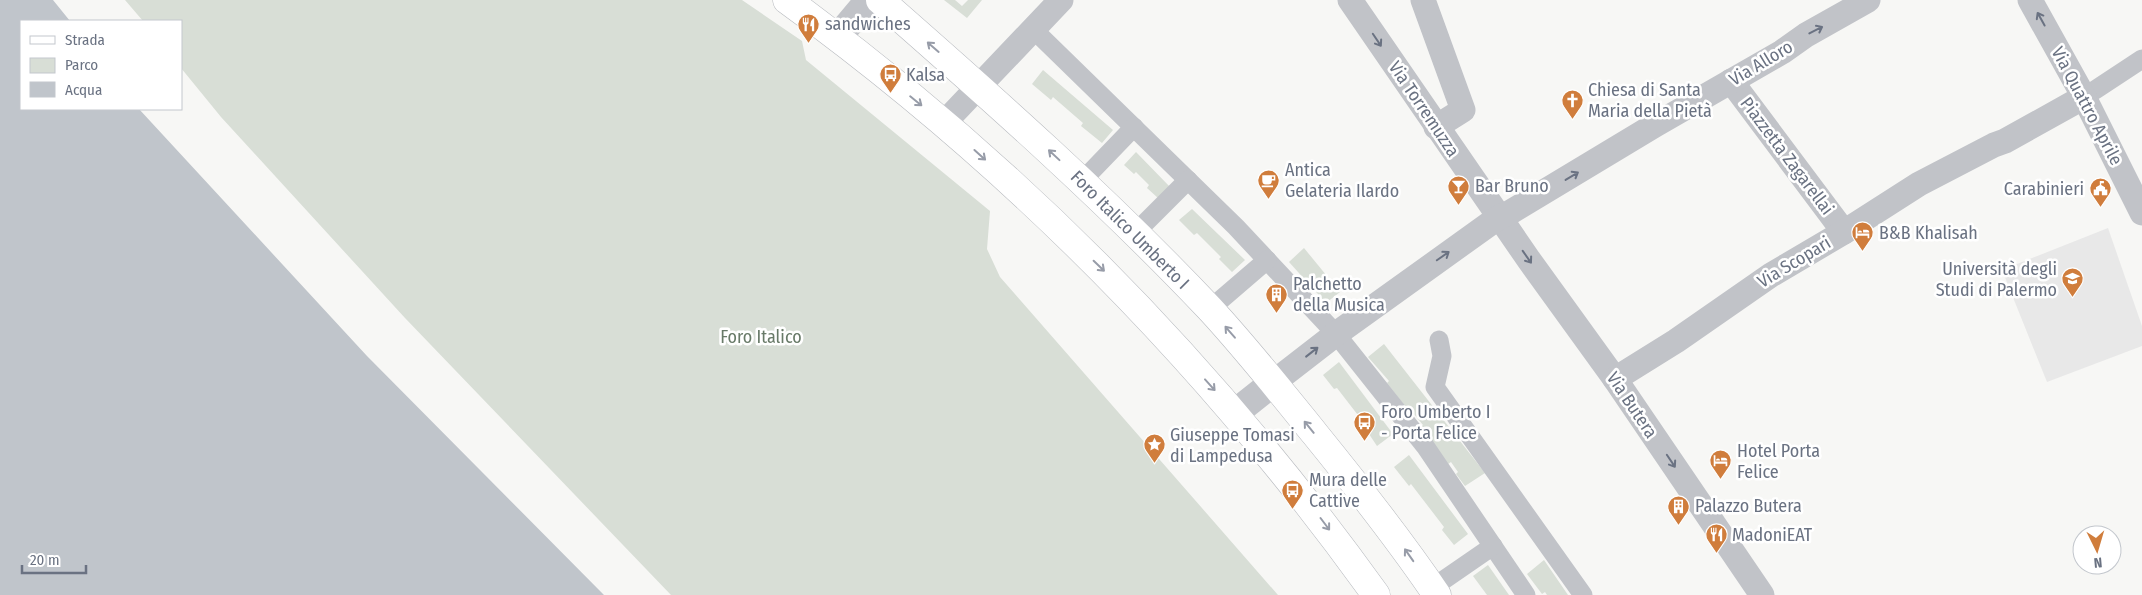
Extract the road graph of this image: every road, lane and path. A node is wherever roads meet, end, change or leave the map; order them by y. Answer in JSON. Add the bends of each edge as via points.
{"nodes":[{"id":1,"x":787,"y":0,"type":"edge"},
{"id":2,"x":869,"y":0,"type":"edge"},
{"id":3,"x":880,"y":0,"type":"edge"},
{"id":4,"x":1061,"y":0,"type":"edge"},
{"id":5,"x":1350,"y":0,"type":"edge"},
{"id":6,"x":1423,"y":0,"type":"edge"},
{"id":7,"x":1868,"y":0,"type":"edge"},
{"id":8,"x":2030,"y":0,"type":"edge"},
{"id":9,"x":1034,"y":30,"type":"junction"},
{"id":10,"x":838,"y":37,"type":"junction"},
{"id":11,"x":2142,"y":59,"type":"edge"},
{"id":12,"x":1731,"y":80,"type":"junction"},
{"id":13,"x":978,"y":86,"type":"junction"},
{"id":14,"x":2090,"y":93,"type":"junction"},
{"id":15,"x":944,"y":123,"type":"junction"},
{"id":16,"x":1134,"y":127,"type":"junction"},
{"id":17,"x":1436,"y":127,"type":"junction"},
{"id":18,"x":1188,"y":180,"type":"junction"},
{"id":19,"x":1082,"y":181,"type":"junction"},
{"id":20,"x":2140,"y":207,"type":"edge"},
{"id":21,"x":1499,"y":217,"type":"junction"},
{"id":22,"x":1844,"y":232,"type":"junction"},
{"id":23,"x":1135,"y":233,"type":"junction"},
{"id":24,"x":1268,"y":260,"type":"junction"},
{"id":25,"x":1210,"y":309,"type":"junction"},
{"id":26,"x":1336,"y":334,"type":"junction"},
{"id":27,"x":1439,"y":340,"type":"dead end"},
{"id":28,"x":1615,"y":379,"type":"junction"},
{"id":29,"x":1274,"y":382,"type":"junction"},
{"id":30,"x":1235,"y":413,"type":"junction"},
{"id":31,"x":1493,"y":546,"type":"junction"},
{"id":32,"x":1434,"y":592,"type":"edge"},
{"id":33,"x":1376,"y":595,"type":"edge"},
{"id":34,"x":1526,"y":595,"type":"edge"},
{"id":35,"x":1583,"y":595,"type":"edge"},
{"id":36,"x":1762,"y":595,"type":"edge"}],
"edges":[{"from":1,"to":10,"type":"main road"},
{"from":2,"to":10,"type":"street"},
{"from":13,"to":3,"type":"main road","name":"Foro Italico Umberto I","one_way":true},
{"from":4,"to":9,"type":"street"},
{"from":5,"to":17,"type":"street","name":"Via Torremuzza","one_way":true},
{"from":6,"to":17,"type":"street","via":[[1463,110]]},
{"from":12,"to":7,"type":"street","name":"Via Alloro","one_way":true},
{"from":14,"to":8,"type":"street","name":"Via Quattro Aprile","one_way":true},
{"from":9,"to":13,"type":"street"},
{"from":9,"to":16,"type":"street"},
{"from":10,"to":15,"type":"main road","one_way":true},
{"from":11,"to":14,"type":"street"},
{"from":21,"to":12,"type":"street","name":"Via Alloro","one_way":true},
{"from":12,"to":22,"type":"street","name":"Piazzetta Zagarellai"},
{"from":13,"to":15,"type":"street"},
{"from":19,"to":13,"type":"main road","name":"Foro Italico Umberto I","one_way":true},
{"from":14,"to":20,"type":"street","name":"Via Quattro Aprile"},
{"from":14,"to":22,"type":"street","name":"Via Scopari","via":[[2006,141],[1919,184]]},
{"from":15,"to":30,"type":"main road","one_way":true,"via":[[1101,268]]},
{"from":16,"to":18,"type":"street"},
{"from":16,"to":19,"type":"street"},
{"from":17,"to":21,"type":"street","name":"Via Torremuzza"},
{"from":18,"to":23,"type":"street"},
{"from":18,"to":24,"type":"street"},
{"from":19,"to":23,"type":"main road","name":"Foro Italico Umberto I"},
{"from":26,"to":21,"type":"street","name":"Via Alloro","one_way":true},
{"from":21,"to":28,"type":"street","name":"Via Butera","one_way":true},
{"from":22,"to":28,"type":"street","name":"Via Scopari","via":[[1771,275]]},
{"from":23,"to":25,"type":"main road","name":"Foro Italico Umberto I"},
{"from":24,"to":25,"type":"street"},
{"from":24,"to":26,"type":"street"},
{"from":29,"to":25,"type":"main road","name":"Foro Italico Umberto I","one_way":true},
{"from":29,"to":26,"type":"street","name":"Via Alloro","one_way":true},
{"from":26,"to":31,"type":"street","via":[[1425,446]]},
{"from":27,"to":35,"type":"street","via":[[1442,356],[1435,386]]},
{"from":28,"to":36,"type":"street","name":"Via Butera","one_way":true},
{"from":29,"to":30,"type":"street"},
{"from":32,"to":29,"type":"main road","name":"Foro Italico Umberto I","one_way":true,"via":[[1370,502]]},
{"from":30,"to":33,"type":"main road","one_way":true,"via":[[1326,524]]},
{"from":31,"to":32,"type":"street"},
{"from":31,"to":34,"type":"street"}]}
